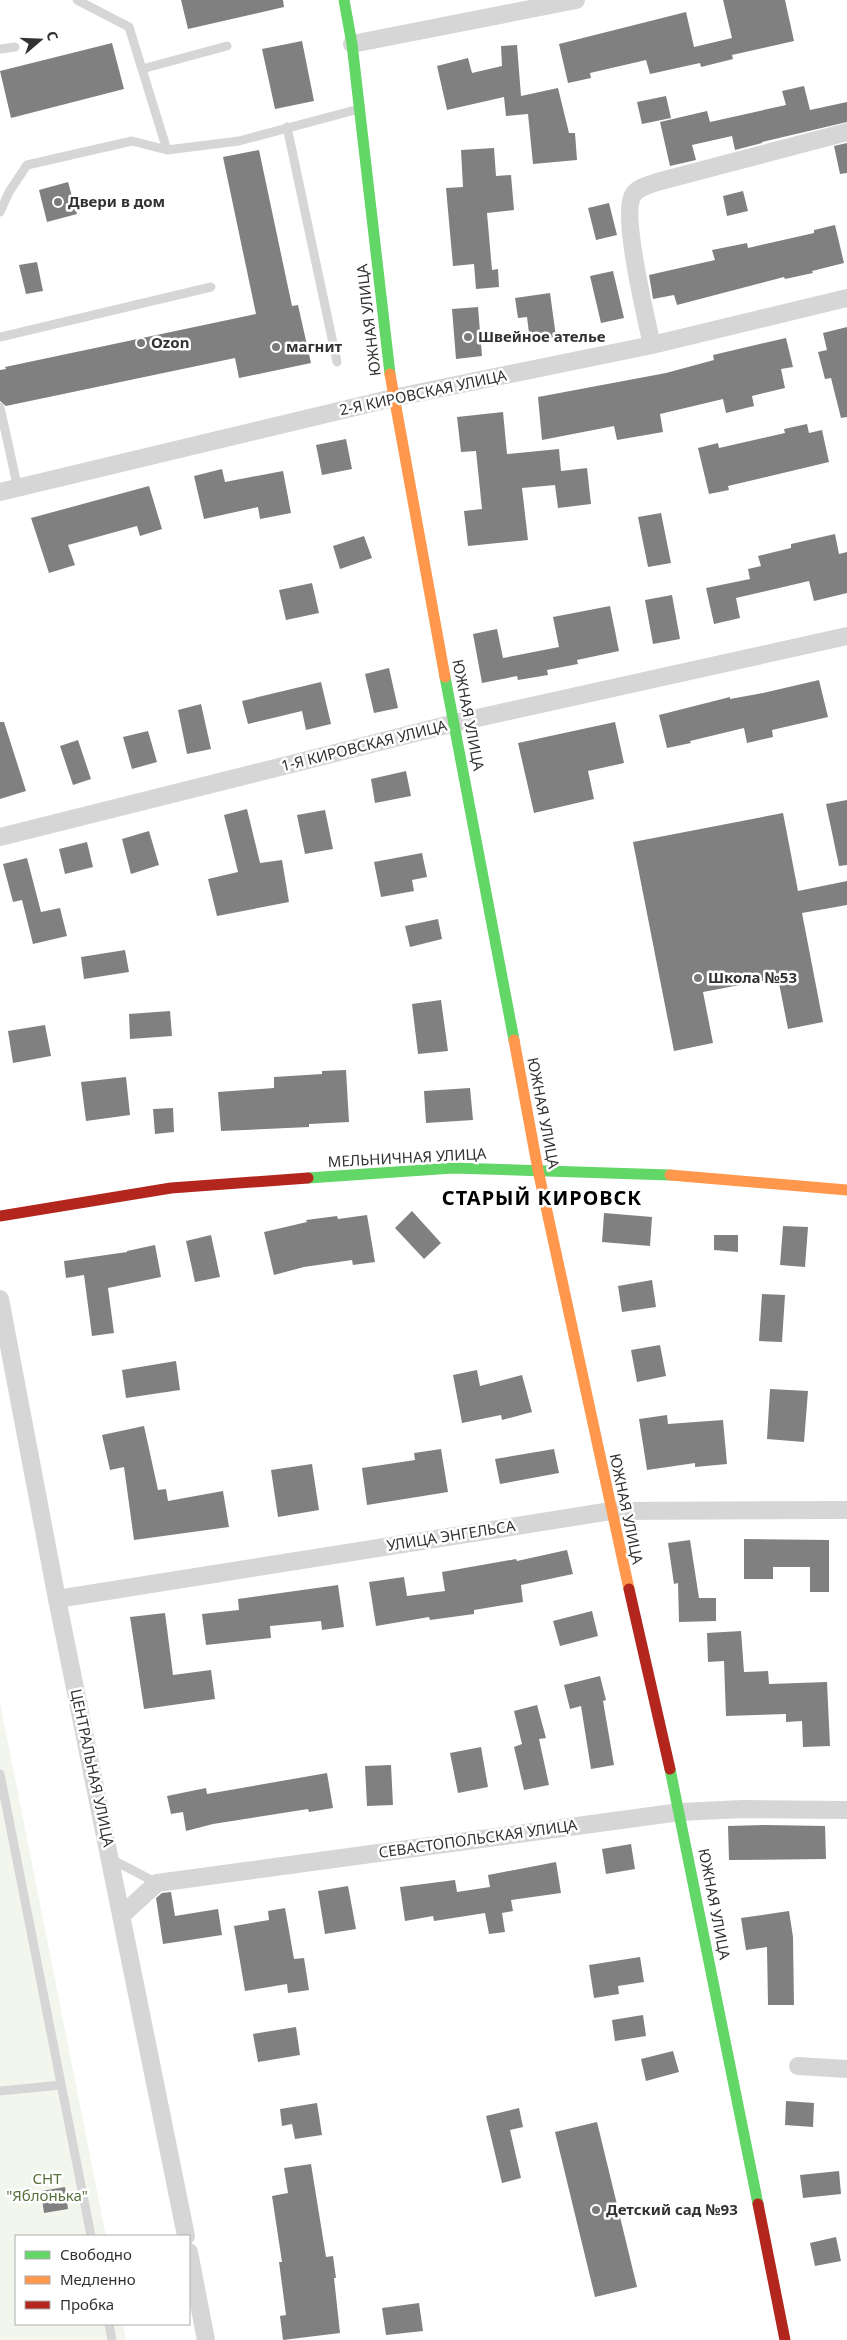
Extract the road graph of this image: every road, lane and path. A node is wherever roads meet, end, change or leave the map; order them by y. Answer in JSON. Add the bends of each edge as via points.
{"nodes":[{"id":1,"x":77,"y":0,"type":"edge"},
{"id":2,"x":344,"y":0,"type":"edge"},
{"id":3,"x":576,"y":0,"type":"edge"},
{"id":4,"x":352,"y":44,"type":"junction"},
{"id":5,"x":227,"y":46,"type":"dead end"},
{"id":6,"x":15,"y":47,"type":"dead end"},
{"id":7,"x":0,"y":50,"type":"edge"},
{"id":8,"x":142,"y":69,"type":"junction"},
{"id":9,"x":360,"y":109,"type":"junction"},
{"id":10,"x":287,"y":127,"type":"junction"},
{"id":11,"x":847,"y":132,"type":"edge"},
{"id":12,"x":168,"y":150,"type":"junction"},
{"id":13,"x":4,"y":193,"type":"edge"},
{"id":14,"x":0,"y":212,"type":"edge"},
{"id":15,"x":211,"y":287,"type":"dead end"},
{"id":16,"x":847,"y":298,"type":"edge"},
{"id":17,"x":0,"y":336,"type":"edge"},
{"id":18,"x":652,"y":345,"type":"junction"},
{"id":19,"x":337,"y":362,"type":"dead end"},
{"id":20,"x":394,"y":398,"type":"junction"},
{"id":21,"x":0,"y":407,"type":"edge"},
{"id":22,"x":18,"y":490,"type":"junction"},
{"id":23,"x":0,"y":492,"type":"edge"},
{"id":24,"x":847,"y":636,"type":"edge"},
{"id":25,"x":455,"y":723,"type":"junction"},
{"id":26,"x":0,"y":837,"type":"edge"},
{"id":27,"x":538,"y":1170,"type":"junction"},
{"id":28,"x":847,"y":1190,"type":"edge"},
{"id":29,"x":0,"y":1216,"type":"edge"},
{"id":30,"x":0,"y":1299,"type":"edge"},
{"id":31,"x":847,"y":1510,"type":"edge"},
{"id":32,"x":611,"y":1511,"type":"junction"},
{"id":33,"x":57,"y":1599,"type":"junction"},
{"id":34,"x":0,"y":1774,"type":"edge"},
{"id":35,"x":847,"y":1810,"type":"edge"},
{"id":36,"x":680,"y":1812,"type":"junction"},
{"id":37,"x":111,"y":1860,"type":"junction"},
{"id":38,"x":157,"y":1883,"type":"junction"},
{"id":39,"x":122,"y":1915,"type":"junction"},
{"id":40,"x":798,"y":2066,"type":"dead end"},
{"id":41,"x":847,"y":2069,"type":"edge"},
{"id":42,"x":61,"y":2086,"type":"junction"},
{"id":43,"x":0,"y":2091,"type":"edge"},
{"id":44,"x":91,"y":2235,"type":"edge"},
{"id":45,"x":186,"y":2235,"type":"edge"},
{"id":46,"x":190,"y":2257,"type":"edge"},
{"id":47,"x":109,"y":2325,"type":"edge"},
{"id":48,"x":112,"y":2340,"type":"edge"},
{"id":49,"x":206,"y":2340,"type":"edge"},
{"id":50,"x":785,"y":2340,"type":"edge"}],
"edges":[{"from":1,"to":8,"type":"lane","via":[[129,27]]},
{"from":2,"to":4,"type":"main road","name":"ЮЖНАЯ УЛИЦА"},
{"from":3,"to":4,"type":"street"},
{"from":4,"to":9,"type":"main road","name":"ЮЖНАЯ УЛИЦА"},
{"from":5,"to":8,"type":"lane"},
{"from":6,"to":7,"type":"lane"},
{"from":8,"to":12,"type":"lane"},
{"from":9,"to":10,"type":"lane"},
{"from":9,"to":20,"type":"main road","name":"ЮЖНАЯ УЛИЦА"},
{"from":10,"to":12,"type":"lane","via":[[239,141]]},
{"from":10,"to":19,"type":"lane"},
{"from":11,"to":18,"type":"street","via":[[657,182],[643,187],[634,195],[630,208],[635,260]]},
{"from":12,"to":13,"type":"lane","via":[[132,141],[26,165]]},
{"from":13,"to":14,"type":"lane"},
{"from":15,"to":17,"type":"lane"},
{"from":16,"to":18,"type":"street","name":"2-Я КИРОВСКАЯ УЛИЦА"},
{"from":18,"to":20,"type":"street","name":"2-Я КИРОВСКАЯ УЛИЦА"},
{"from":20,"to":22,"type":"street","name":"2-Я КИРОВСКАЯ УЛИЦА"},
{"from":20,"to":25,"type":"main road","name":"ЮЖНАЯ УЛИЦА"},
{"from":21,"to":22,"type":"lane"},
{"from":22,"to":23,"type":"street","name":"2-Я КИРОВСКАЯ УЛИЦА"},
{"from":24,"to":25,"type":"street","name":"1-Я КИРОВСКАЯ УЛИЦА"},
{"from":25,"to":26,"type":"street","name":"1-Я КИРОВСКАЯ УЛИЦА"},
{"from":25,"to":27,"type":"main road","name":"ЮЖНАЯ УЛИЦА"},
{"from":27,"to":28,"type":"main road","name":"МЕЛЬНИЧНАЯ УЛИЦА","via":[[686,1176]]},
{"from":27,"to":29,"type":"main road","name":"МЕЛЬНИЧНАЯ УЛИЦА","via":[[453,1168],[171,1188]]},
{"from":27,"to":32,"type":"main road","name":"ЮЖНАЯ УЛИЦА"},
{"from":30,"to":33,"type":"street","name":"ЦЕНТРАЛЬНАЯ УЛИЦА"},
{"from":31,"to":32,"type":"street","name":"УЛИЦА ЭНГЕЛЬСА"},
{"from":32,"to":33,"type":"street","name":"УЛИЦА ЭНГЕЛЬСА"},
{"from":32,"to":36,"type":"main road","name":"ЮЖНАЯ УЛИЦА"},
{"from":33,"to":37,"type":"street","name":"ЦЕНТРАЛЬНАЯ УЛИЦА"},
{"from":34,"to":42,"type":"lane"},
{"from":35,"to":36,"type":"street","name":"СЕВАСТОПОЛЬСКАЯ УЛИЦА"},
{"from":36,"to":38,"type":"street","name":"СЕВАСТОПОЛЬСКАЯ УЛИЦА"},
{"from":36,"to":50,"type":"main road","name":"ЮЖНАЯ УЛИЦА"},
{"from":37,"to":38,"type":"lane"},
{"from":37,"to":39,"type":"street","name":"ЦЕНТРАЛЬНАЯ УЛИЦА"},
{"from":38,"to":39,"type":"street"},
{"from":39,"to":45,"type":"street","name":"ЦЕНТРАЛЬНАЯ УЛИЦА"},
{"from":40,"to":41,"type":"street"},
{"from":42,"to":43,"type":"lane"},
{"from":42,"to":44,"type":"lane"},
{"from":46,"to":49,"type":"street"},
{"from":47,"to":48,"type":"lane"}]}
